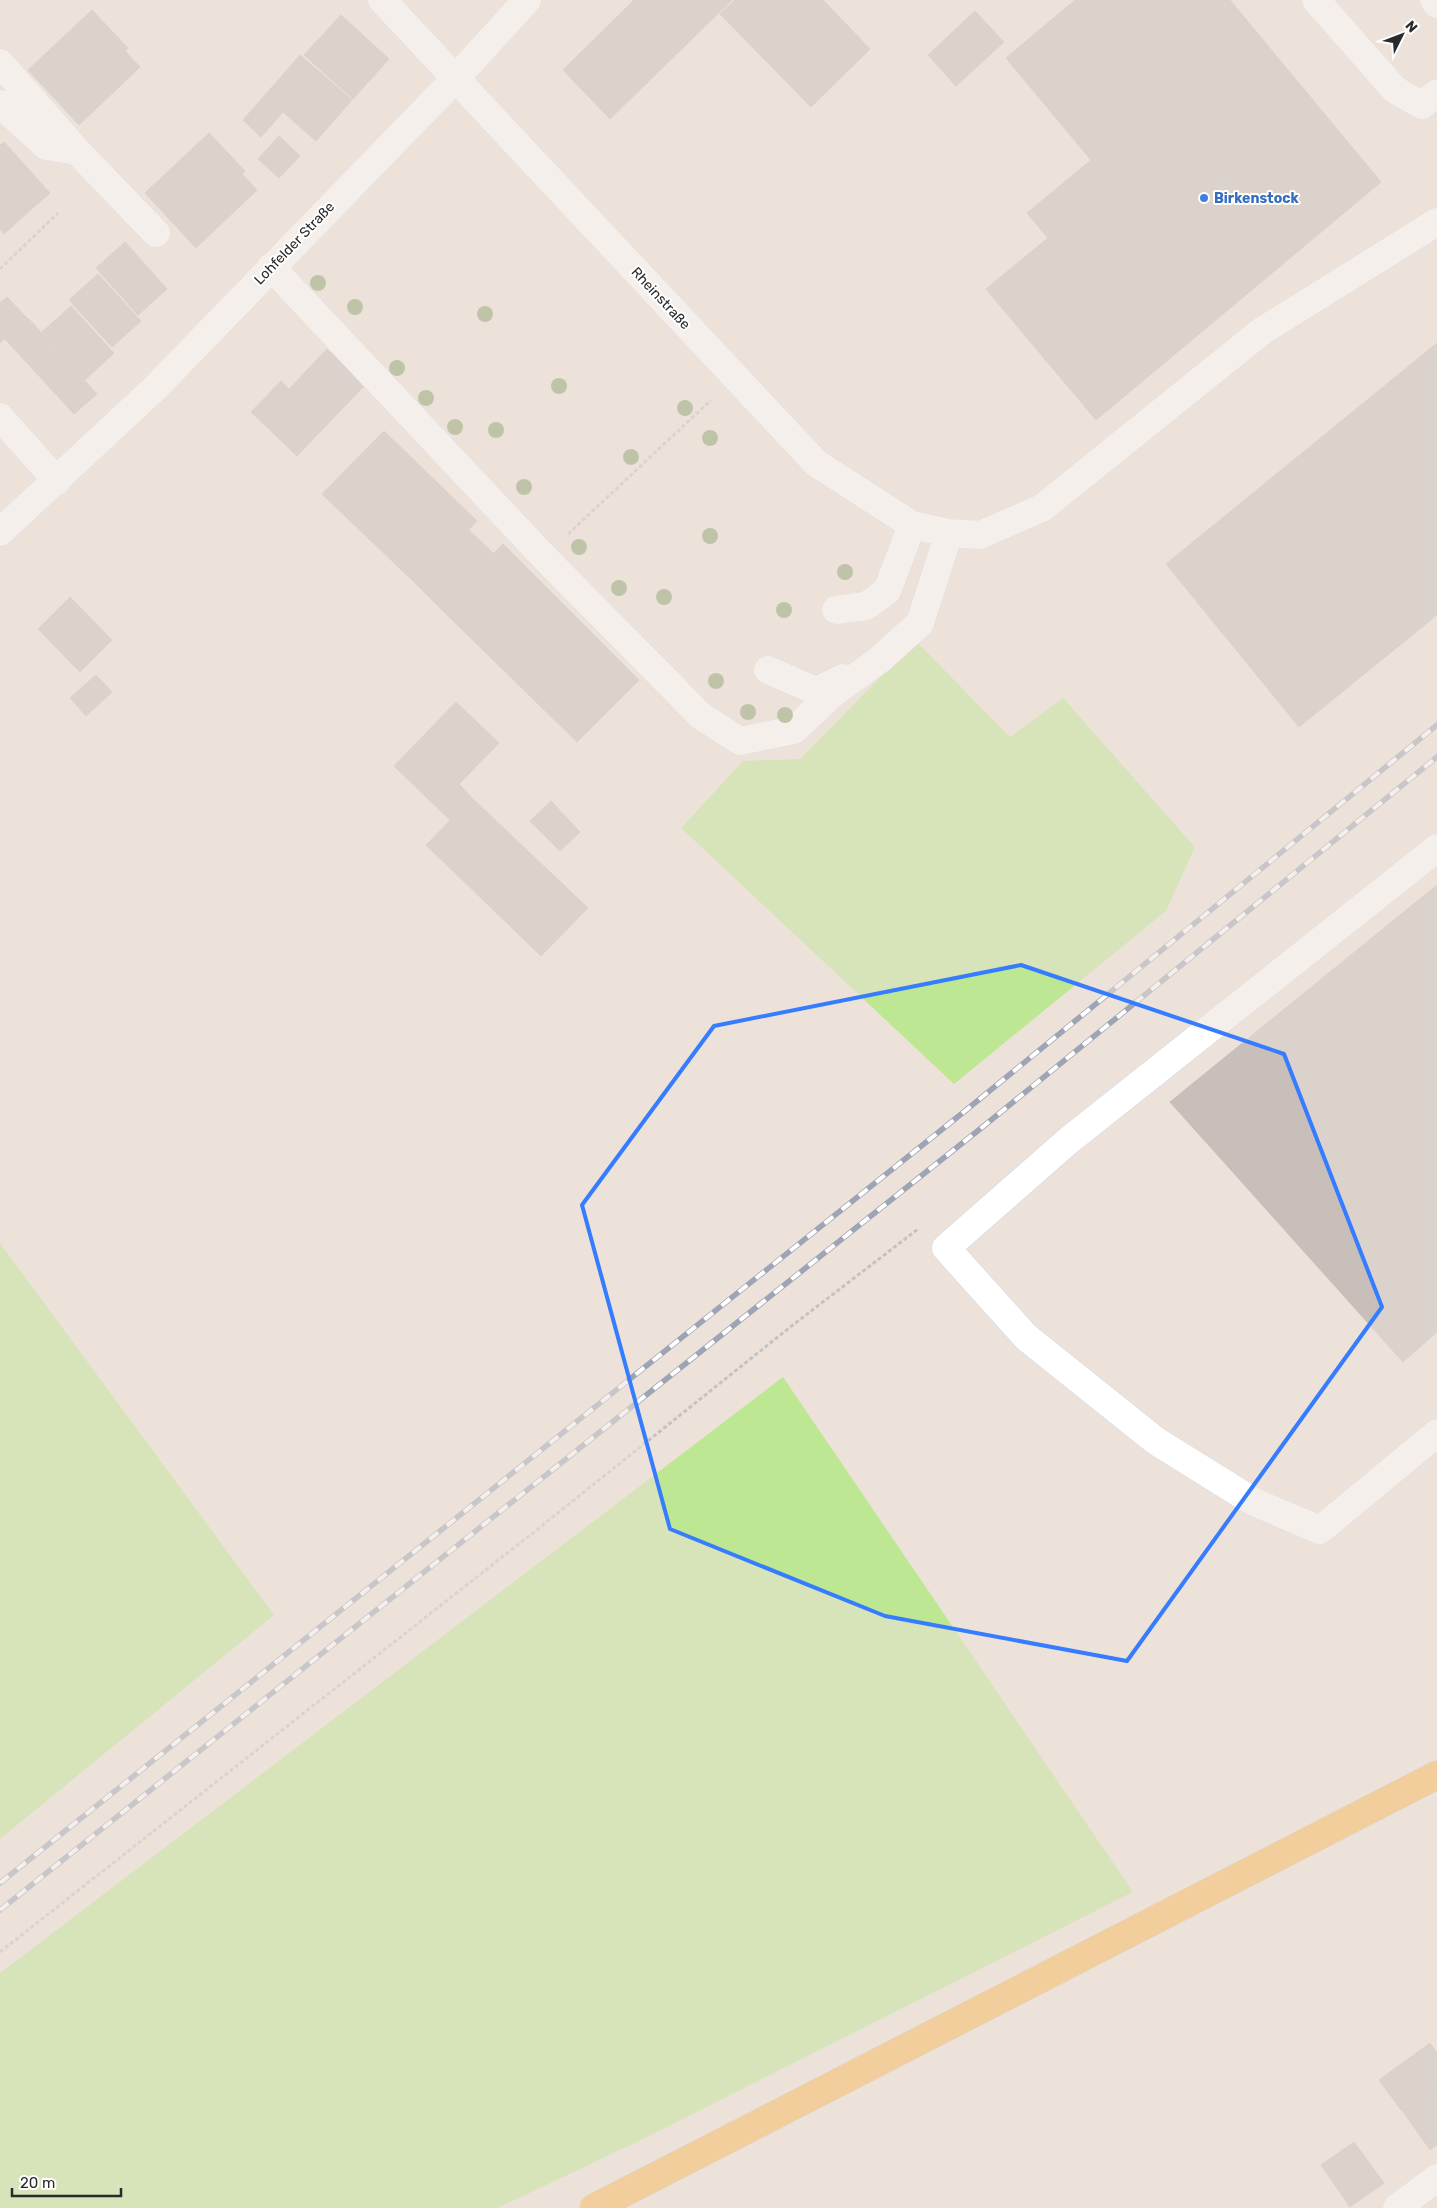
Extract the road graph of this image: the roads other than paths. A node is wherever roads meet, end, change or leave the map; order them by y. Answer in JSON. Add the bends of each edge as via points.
{"nodes":[{"id":1,"x":382,"y":0,"type":"edge"},
{"id":2,"x":526,"y":0,"type":"edge"},
{"id":3,"x":1316,"y":0,"type":"edge"},
{"id":4,"x":1434,"y":0,"type":"edge"},
{"id":5,"x":1437,"y":4,"type":"edge"},
{"id":6,"x":0,"y":63,"type":"edge"},
{"id":7,"x":455,"y":79,"type":"junction"},
{"id":8,"x":1437,"y":92,"type":"edge"},
{"id":9,"x":5,"y":108,"type":"edge"},
{"id":10,"x":76,"y":151,"type":"junction"},
{"id":11,"x":1437,"y":222,"type":"edge"},
{"id":12,"x":156,"y":233,"type":"dead end"},
{"id":13,"x":271,"y":267,"type":"junction"},
{"id":14,"x":0,"y":418,"type":"edge"},
{"id":15,"x":57,"y":481,"type":"junction"},
{"id":16,"x":912,"y":525,"type":"junction"},
{"id":17,"x":0,"y":532,"type":"edge"},
{"id":18,"x":949,"y":533,"type":"junction"},
{"id":19,"x":836,"y":610,"type":"dead end"},
{"id":20,"x":879,"y":660,"type":"junction"},
{"id":21,"x":768,"y":670,"type":"dead end"},
{"id":22,"x":1437,"y":848,"type":"edge"},
{"id":23,"x":1437,"y":1433,"type":"edge"},
{"id":24,"x":1437,"y":1775,"type":"edge"},
{"id":25,"x":1437,"y":2178,"type":"edge"},
{"id":26,"x":594,"y":2208,"type":"edge"},
{"id":27,"x":1397,"y":2208,"type":"edge"}],
"edges":[{"from":1,"to":7,"type":"street","name":"Rheinstraße"},
{"from":2,"to":7,"type":"street","name":"Lohfelder Straße"},
{"from":3,"to":8,"type":"street","via":[[1395,90],[1422,105]]},
{"from":4,"to":5,"type":"street"},
{"from":6,"to":10,"type":"street"},
{"from":7,"to":13,"type":"street","name":"Lohfelder Straße"},
{"from":7,"to":16,"type":"street","name":"Rheinstraße","via":[[816,463]]},
{"from":9,"to":10,"type":"street","via":[[46,146]]},
{"from":10,"to":12,"type":"street"},
{"from":11,"to":18,"type":"street","name":"Rheinstraße","via":[[1262,331],[1042,508],[980,535]]},
{"from":13,"to":15,"type":"street","name":"Lohfelder Straße","via":[[154,389]]},
{"from":13,"to":20,"type":"street","via":[[544,557],[701,716],[740,741],[794,730],[831,695]]},
{"from":14,"to":15,"type":"street"},
{"from":15,"to":17,"type":"street","name":"Lohfelder Straße"},
{"from":16,"to":18,"type":"street","name":"Rheinstraße"},
{"from":16,"to":19,"type":"street","via":[[887,591],[866,606]]},
{"from":18,"to":20,"type":"street","via":[[920,623]]},
{"from":20,"to":21,"type":"street","via":[[816,691]]},
{"from":22,"to":23,"type":"street","via":[[1068,1141],[946,1248],[1026,1337],[1156,1441],[1254,1502],[1320,1530]]},
{"from":24,"to":26,"type":"main road"},
{"from":25,"to":27,"type":"street"}]}
